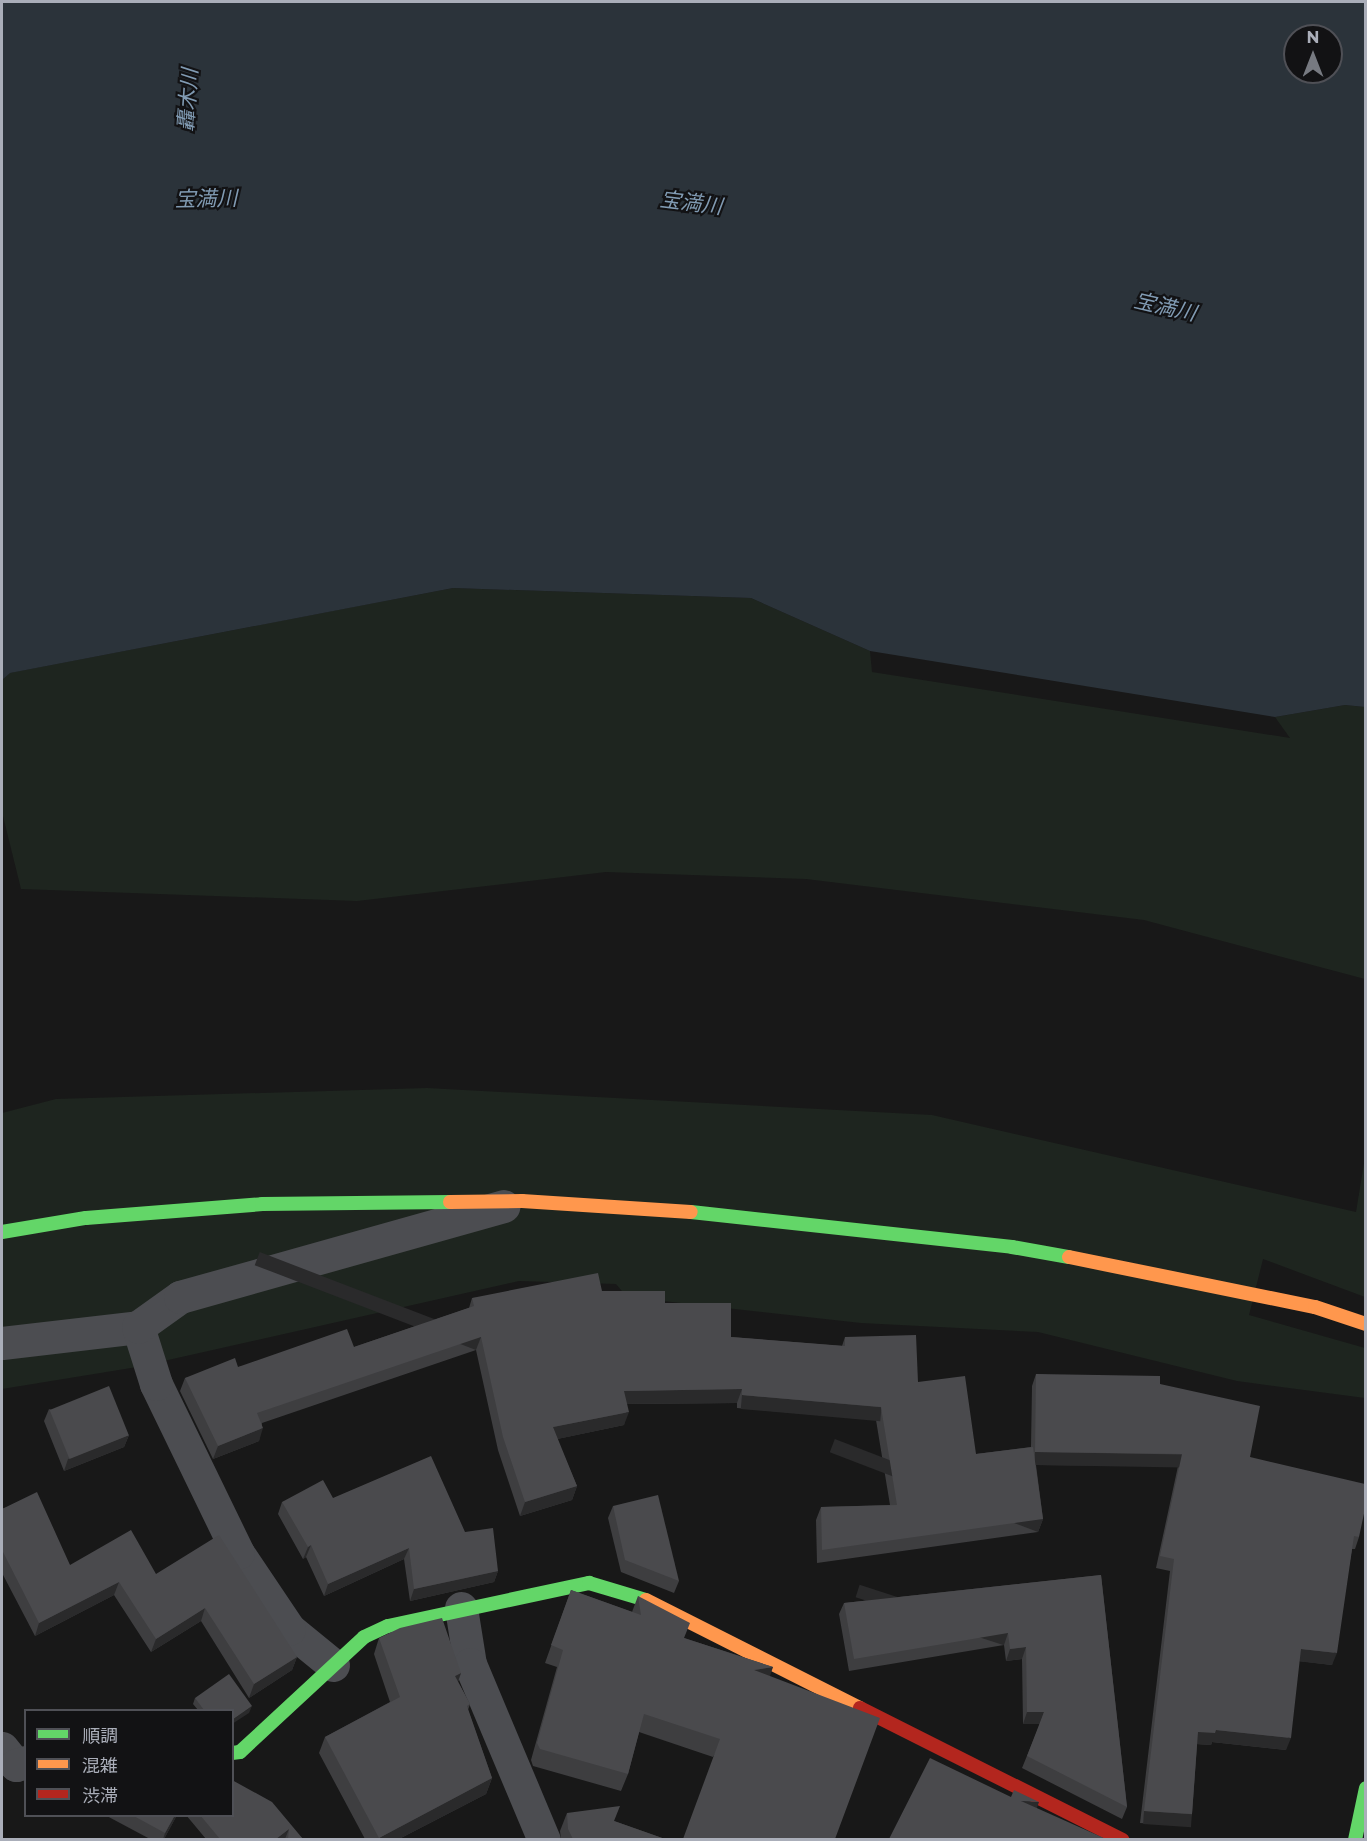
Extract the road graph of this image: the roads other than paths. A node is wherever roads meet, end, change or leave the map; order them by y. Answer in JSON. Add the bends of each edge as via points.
{"nodes":[{"id":1,"x":522,"y":1201,"type":"junction"},
{"id":2,"x":2,"y":1232,"type":"edge"},
{"id":3,"x":1365,"y":1324,"type":"edge"},
{"id":4,"x":138,"y":1328,"type":"junction"},
{"id":5,"x":2,"y":1343,"type":"edge"},
{"id":6,"x":461,"y":1608,"type":"junction"},
{"id":7,"x":333,"y":1665,"type":"junction"},
{"id":8,"x":2,"y":1748,"type":"edge"},
{"id":9,"x":234,"y":1753,"type":"edge"},
{"id":10,"x":24,"y":1763,"type":"edge"},
{"id":11,"x":1365,"y":1788,"type":"edge"},
{"id":12,"x":544,"y":1839,"type":"edge"},
{"id":13,"x":1123,"y":1839,"type":"edge"},
{"id":14,"x":1355,"y":1839,"type":"edge"}],
"edges":[{"from":1,"to":2,"type":"street","via":[[262,1204],[86,1218]]},
{"from":1,"to":3,"type":"street","via":[[658,1208],[1012,1247],[1188,1279],[1315,1307]]},
{"from":1,"to":4,"type":"street","via":[[180,1297]]},
{"from":4,"to":5,"type":"street"},
{"from":4,"to":7,"type":"street","via":[[156,1384],[238,1553],[289,1629]]},
{"from":6,"to":7,"type":"street","via":[[380,1629],[364,1637]]},
{"from":6,"to":12,"type":"street","via":[[470,1664]]},
{"from":6,"to":13,"type":"street","via":[[589,1583],[638,1596]]},
{"from":7,"to":9,"type":"street","via":[[240,1752]]},
{"from":8,"to":10,"type":"street","via":[[16,1765]]},
{"from":11,"to":14,"type":"street"}]}
